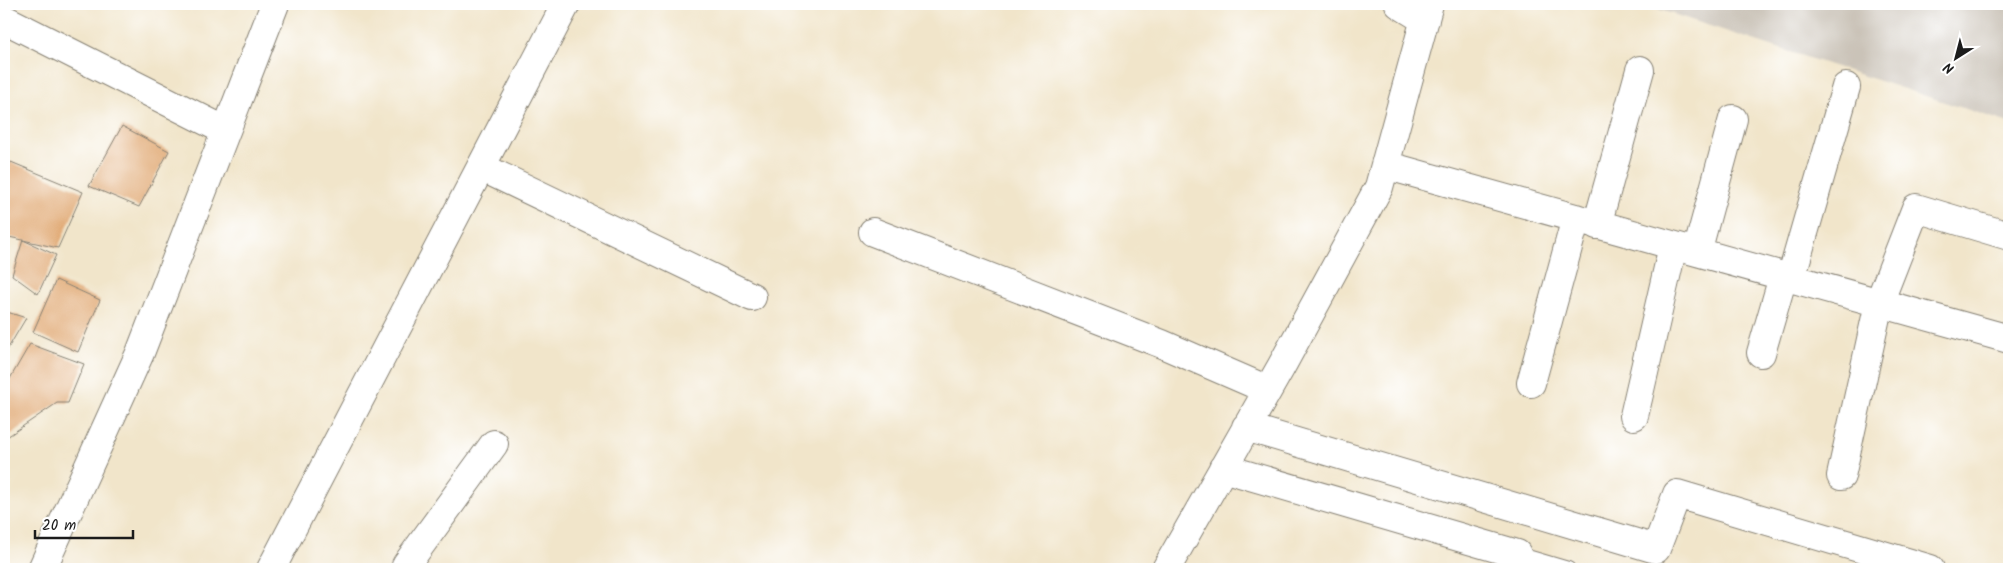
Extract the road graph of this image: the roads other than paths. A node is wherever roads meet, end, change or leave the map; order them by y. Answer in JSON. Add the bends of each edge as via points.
{"nodes":[{"id":1,"x":275,"y":4,"type":"edge"},
{"id":2,"x":566,"y":4,"type":"edge"},
{"id":3,"x":1399,"y":4,"type":"edge"},
{"id":4,"x":1427,"y":12,"type":"edge"},
{"id":5,"x":4,"y":19,"type":"edge"},
{"id":6,"x":1640,"y":70,"type":"dead end"},
{"id":7,"x":1846,"y":87,"type":"dead end"},
{"id":8,"x":1733,"y":119,"type":"dead end"},
{"id":9,"x":226,"y":131,"type":"junction"},
{"id":10,"x":1385,"y":166,"type":"junction"},
{"id":11,"x":481,"y":167,"type":"junction"},
{"id":12,"x":1587,"y":222,"type":"junction"},
{"id":13,"x":2007,"y":228,"type":"edge"},
{"id":14,"x":873,"y":232,"type":"dead end"},
{"id":15,"x":1685,"y":249,"type":"junction"},
{"id":16,"x":1787,"y":277,"type":"junction"},
{"id":17,"x":752,"y":296,"type":"dead end"},
{"id":18,"x":1879,"y":303,"type":"junction"},
{"id":19,"x":2009,"y":339,"type":"edge"},
{"id":20,"x":1761,"y":353,"type":"dead end"},
{"id":21,"x":1531,"y":382,"type":"dead end"},
{"id":22,"x":1268,"y":390,"type":"junction"},
{"id":23,"x":1634,"y":416,"type":"dead end"},
{"id":24,"x":1246,"y":427,"type":"junction"},
{"id":25,"x":494,"y":444,"type":"dead end"},
{"id":26,"x":1223,"y":468,"type":"junction"},
{"id":27,"x":1841,"y":476,"type":"dead end"},
{"id":28,"x":1515,"y":562,"type":"edge"},
{"id":29,"x":42,"y":569,"type":"edge"},
{"id":30,"x":271,"y":569,"type":"edge"},
{"id":31,"x":406,"y":569,"type":"edge"},
{"id":32,"x":1166,"y":569,"type":"edge"},
{"id":33,"x":1568,"y":569,"type":"edge"},
{"id":34,"x":1930,"y":569,"type":"edge"}],
"edges":[{"from":1,"to":9,"type":"street"},
{"from":2,"to":11,"type":"street"},
{"from":3,"to":4,"type":"street"},
{"from":4,"to":10,"type":"street"},
{"from":5,"to":9,"type":"street"},
{"from":6,"to":12,"type":"street"},
{"from":7,"to":16,"type":"street"},
{"from":8,"to":15,"type":"street"},
{"from":9,"to":29,"type":"street","via":[[140,353]]},
{"from":10,"to":12,"type":"street"},
{"from":10,"to":22,"type":"street","via":[[1379,187]]},
{"from":11,"to":17,"type":"street"},
{"from":11,"to":30,"type":"street"},
{"from":12,"to":15,"type":"street"},
{"from":12,"to":21,"type":"street"},
{"from":13,"to":18,"type":"street","via":[[1916,208]]},
{"from":14,"to":22,"type":"street","via":[[1162,344]]},
{"from":15,"to":16,"type":"street"},
{"from":15,"to":23,"type":"street"},
{"from":16,"to":18,"type":"street"},
{"from":16,"to":20,"type":"street"},
{"from":18,"to":19,"type":"street"},
{"from":18,"to":27,"type":"street"},
{"from":22,"to":24,"type":"street"},
{"from":24,"to":26,"type":"street"},
{"from":24,"to":34,"type":"street","via":[[1656,548],[1677,494]]},
{"from":25,"to":31,"type":"street"},
{"from":26,"to":28,"type":"street"},
{"from":26,"to":32,"type":"street"},
{"from":28,"to":33,"type":"lane"}]}
